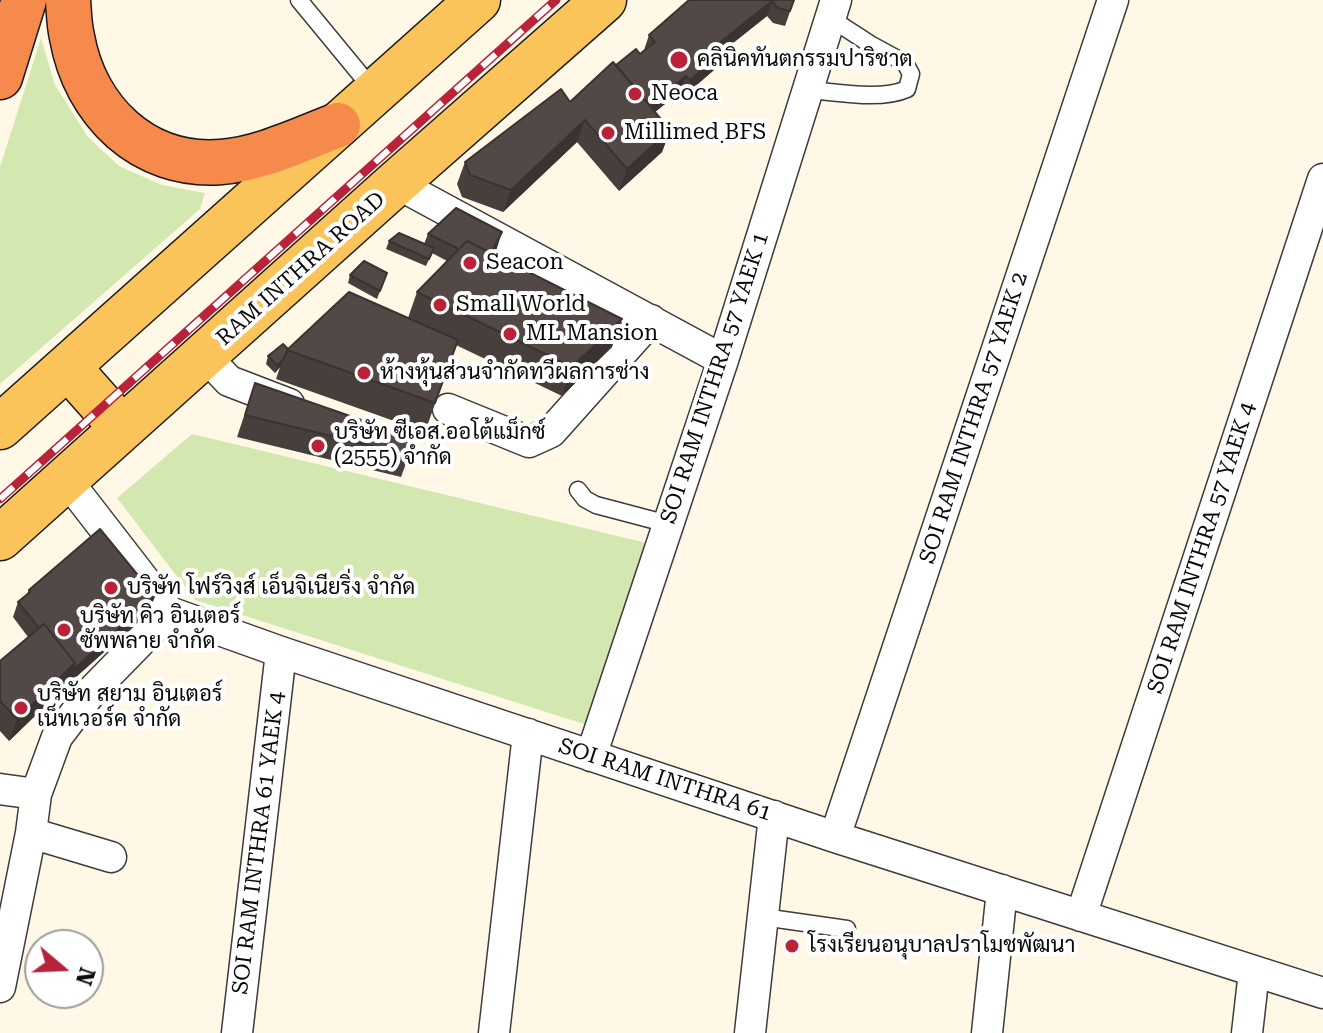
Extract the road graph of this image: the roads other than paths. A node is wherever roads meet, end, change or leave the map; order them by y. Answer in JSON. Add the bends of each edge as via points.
{"nodes":[{"id":1,"x":24,"y":0,"type":"edge"},
{"id":2,"x":68,"y":0,"type":"edge"},
{"id":3,"x":299,"y":0,"type":"edge"},
{"id":4,"x":478,"y":0,"type":"edge"},
{"id":5,"x":604,"y":0,"type":"edge"},
{"id":6,"x":1113,"y":0,"type":"edge"},
{"id":7,"x":833,"y":9,"type":"edge"},
{"id":8,"x":0,"y":77,"type":"edge"},
{"id":9,"x":808,"y":90,"type":"junction"},
{"id":10,"x":375,"y":93,"type":"junction"},
{"id":11,"x":338,"y":125,"type":"junction"},
{"id":12,"x":1323,"y":179,"type":"edge"},
{"id":13,"x":396,"y":183,"type":"junction"},
{"id":14,"x":651,"y":320,"type":"junction"},
{"id":15,"x":205,"y":356,"type":"junction"},
{"id":16,"x":723,"y":360,"type":"junction"},
{"id":17,"x":68,"y":367,"type":"junction"},
{"id":18,"x":448,"y":409,"type":"dead end"},
{"id":19,"x":319,"y":415,"type":"edge"},
{"id":20,"x":0,"y":427,"type":"edge"},
{"id":21,"x":122,"y":428,"type":"junction"},
{"id":22,"x":66,"y":479,"type":"junction"},
{"id":23,"x":578,"y":490,"type":"dead end"},
{"id":24,"x":668,"y":524,"type":"junction"},
{"id":25,"x":0,"y":538,"type":"edge"},
{"id":26,"x":169,"y":612,"type":"junction"},
{"id":27,"x":281,"y":652,"type":"junction"},
{"id":28,"x":528,"y":734,"type":"junction"},
{"id":29,"x":591,"y":756,"type":"junction"},
{"id":30,"x":0,"y":789,"type":"edge"},
{"id":31,"x":36,"y":794,"type":"junction"},
{"id":32,"x":774,"y":816,"type":"junction"},
{"id":33,"x":31,"y":833,"type":"junction"},
{"id":34,"x":835,"y":837,"type":"junction"},
{"id":35,"x":111,"y":857,"type":"dead end"},
{"id":36,"x":1002,"y":890,"type":"junction"},
{"id":37,"x":1081,"y":916,"type":"junction"},
{"id":38,"x":763,"y":917,"type":"junction"},
{"id":39,"x":847,"y":929,"type":"dead end"},
{"id":40,"x":1254,"y":972,"type":"junction"},
{"id":41,"x":0,"y":987,"type":"edge"},
{"id":42,"x":1323,"y":993,"type":"edge"},
{"id":43,"x":237,"y":1033,"type":"edge"},
{"id":44,"x":494,"y":1033,"type":"edge"},
{"id":45,"x":750,"y":1033,"type":"edge"},
{"id":46,"x":987,"y":1033,"type":"edge"},
{"id":47,"x":1247,"y":1033,"type":"edge"}],
"edges":[{"from":1,"to":8,"type":"highway"},
{"from":2,"to":11,"type":"highway","via":[[72,38],[103,109],[126,134],[154,152],[220,162],[251,157]]},
{"from":3,"to":10,"type":"lane"},
{"from":4,"to":10,"type":"main road"},
{"from":5,"to":13,"type":"main road","name":"RAM INTHRA ROAD"},
{"from":6,"to":34,"type":"street","name":"SOI RAM INTHRA 57 YAEK 2"},
{"from":7,"to":9,"type":"street","name":"SOI RAM INTHRA 57 YAEK 1"},
{"from":7,"to":9,"type":"lane","via":[[870,44],[905,63],[911,74],[907,89],[877,95]]},
{"from":9,"to":16,"type":"street","name":"SOI RAM INTHRA 57 YAEK 1"},
{"from":10,"to":11,"type":"main road"},
{"from":11,"to":17,"type":"main road"},
{"from":12,"to":37,"type":"street","name":"SOI RAM INTHRA 57 YAEK 4"},
{"from":13,"to":14,"type":"street"},
{"from":13,"to":15,"type":"main road","name":"RAM INTHRA ROAD"},
{"from":14,"to":16,"type":"street"},
{"from":14,"to":18,"type":"street","via":[[551,432],[529,442]]},
{"from":15,"to":19,"type":"street","via":[[229,381]]},
{"from":15,"to":21,"type":"main road","name":"RAM INTHRA ROAD"},
{"from":16,"to":24,"type":"street","name":"SOI RAM INTHRA 57 YAEK 1"},
{"from":17,"to":20,"type":"main road"},
{"from":17,"to":21,"type":"main road"},
{"from":21,"to":22,"type":"main road","name":"RAM INTHRA ROAD"},
{"from":22,"to":25,"type":"main road","name":"RAM INTHRA ROAD"},
{"from":22,"to":26,"type":"street"},
{"from":23,"to":24,"type":"lane","via":[[596,505]]},
{"from":24,"to":29,"type":"street","name":"SOI RAM INTHRA 57 YAEK 1"},
{"from":26,"to":27,"type":"street","name":"SOI RAM INTHRA 61"},
{"from":26,"to":31,"type":"street","via":[[92,691],[57,737]]},
{"from":27,"to":28,"type":"street","name":"SOI RAM INTHRA 61"},
{"from":27,"to":43,"type":"street","name":"SOI RAM INTHRA 61 YAEK 4"},
{"from":28,"to":29,"type":"street","name":"SOI RAM INTHRA 61"},
{"from":28,"to":44,"type":"street"},
{"from":29,"to":32,"type":"street","name":"SOI RAM INTHRA 61"},
{"from":30,"to":31,"type":"street"},
{"from":31,"to":33,"type":"street"},
{"from":32,"to":34,"type":"street","name":"SOI RAM INTHRA 61"},
{"from":32,"to":38,"type":"street"},
{"from":33,"to":35,"type":"street"},
{"from":33,"to":41,"type":"street"},
{"from":34,"to":36,"type":"street","name":"SOI RAM INTHRA 61"},
{"from":36,"to":37,"type":"street","name":"SOI RAM INTHRA 61"},
{"from":36,"to":46,"type":"street"},
{"from":37,"to":40,"type":"street","name":"SOI RAM INTHRA 61"},
{"from":38,"to":39,"type":"lane"},
{"from":38,"to":45,"type":"street"},
{"from":40,"to":42,"type":"street","name":"SOI RAM INTHRA 61"},
{"from":40,"to":47,"type":"street"}]}
